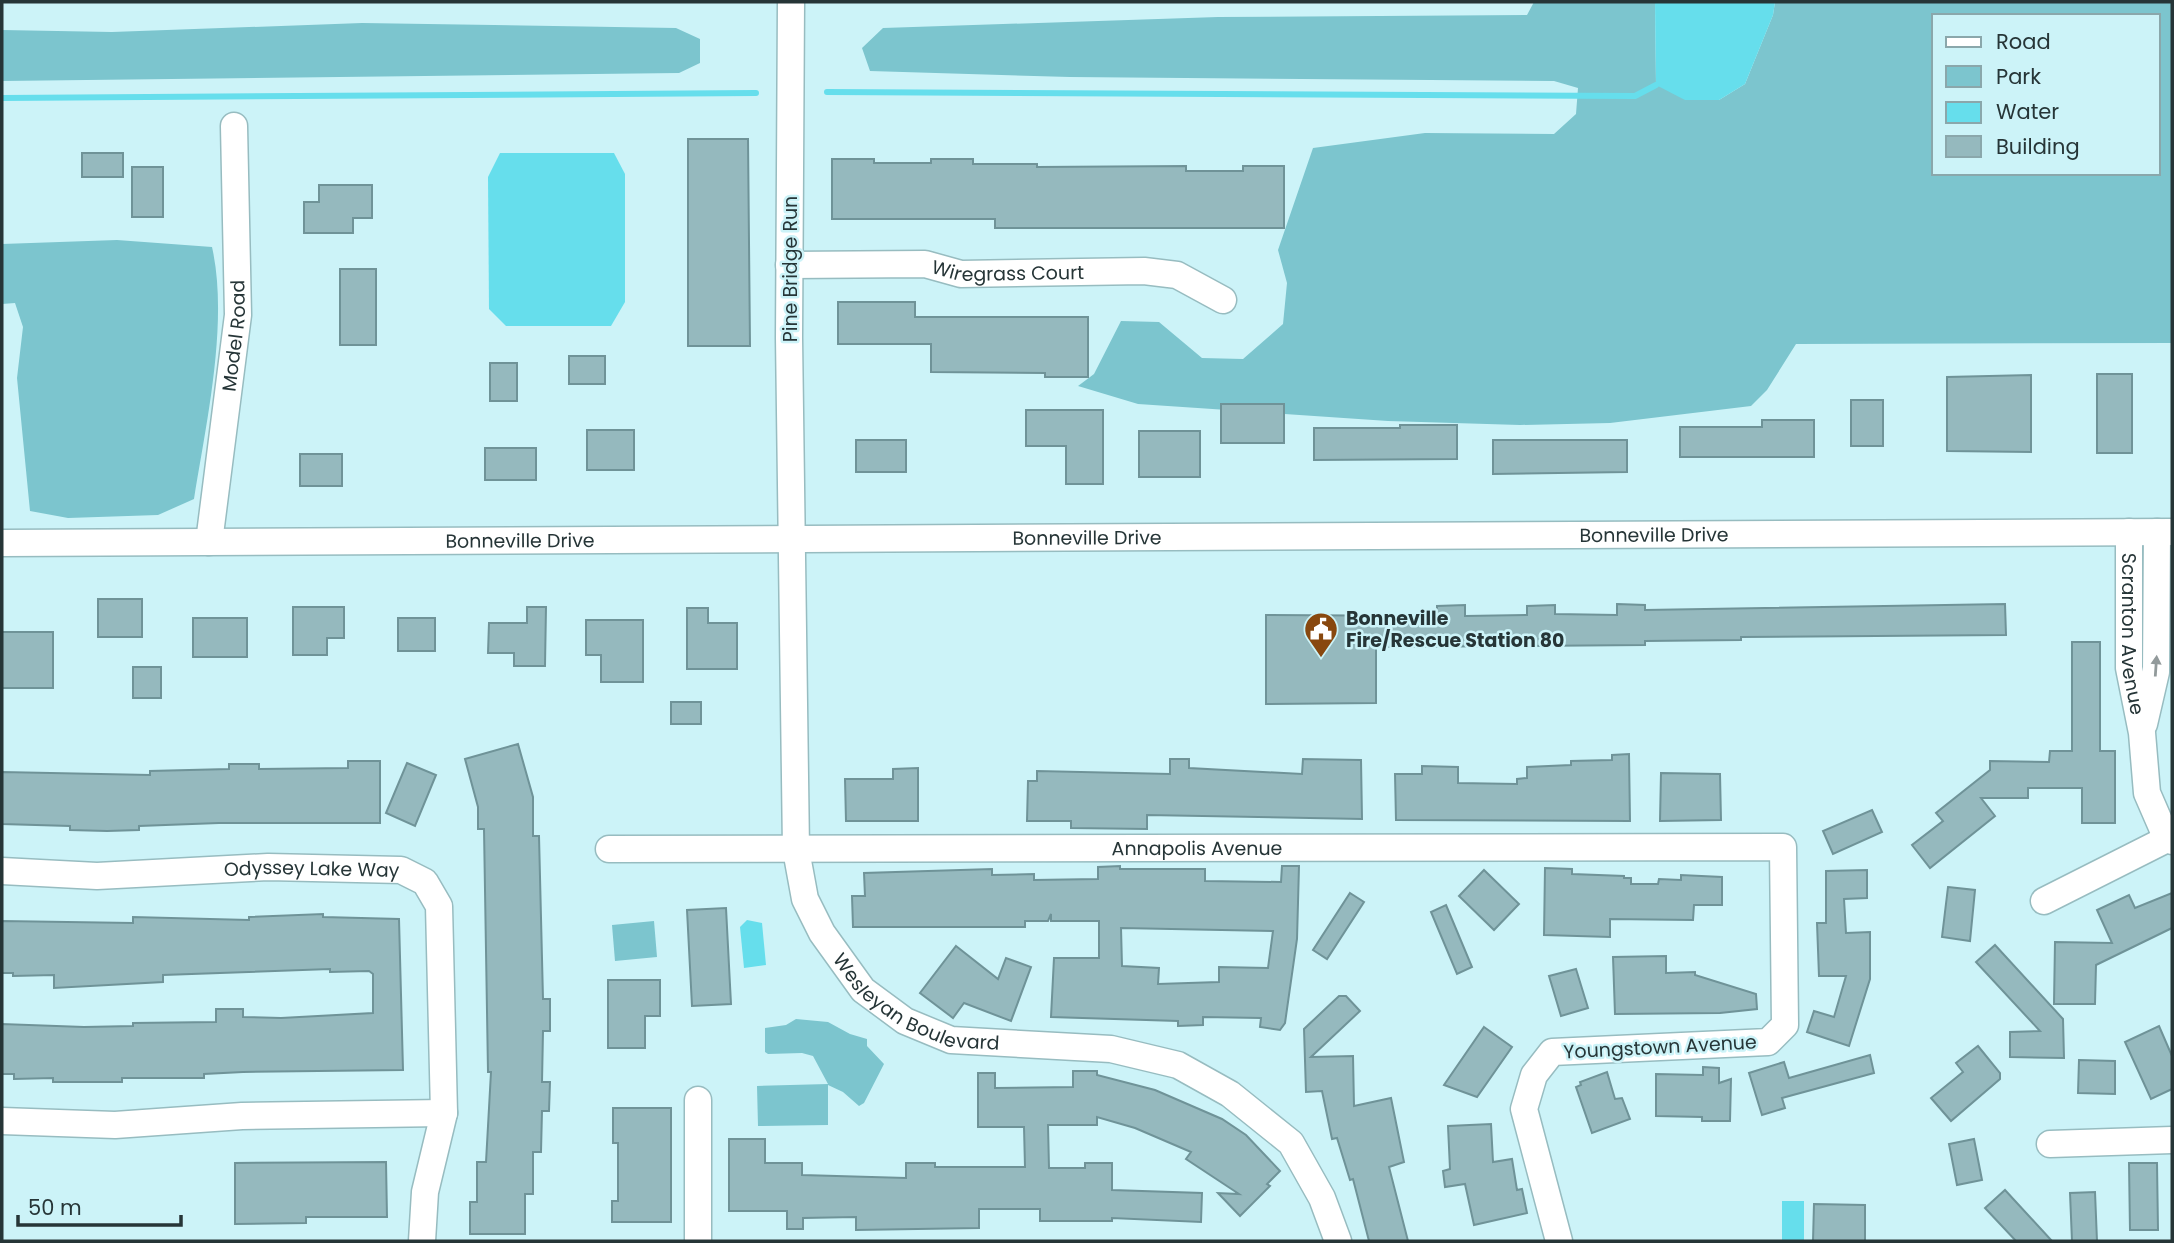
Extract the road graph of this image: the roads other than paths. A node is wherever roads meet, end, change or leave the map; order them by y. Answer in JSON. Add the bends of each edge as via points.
{"nodes":[{"id":1,"x":790,"y":2,"type":"edge"},
{"id":2,"x":234,"y":126,"type":"dead end"},
{"id":3,"x":789,"y":265,"type":"junction"},
{"id":4,"x":1223,"y":300,"type":"dead end"},
{"id":5,"x":2129,"y":532,"type":"junction"},
{"id":6,"x":2165,"y":532,"type":"edge"},
{"id":7,"x":793,"y":537,"type":"junction"},
{"id":8,"x":209,"y":542,"type":"junction"},
{"id":9,"x":2,"y":543,"type":"edge"},
{"id":10,"x":2142,"y":733,"type":"junction"},
{"id":11,"x":2170,"y":840,"type":"edge"},
{"id":12,"x":1783,"y":847,"type":"joint"},
{"id":13,"x":609,"y":849,"type":"dead end"},
{"id":14,"x":796,"y":850,"type":"junction"},
{"id":15,"x":2,"y":871,"type":"edge"},
{"id":16,"x":2043,"y":901,"type":"dead end"},
{"id":17,"x":698,"y":1100,"type":"dead end"},
{"id":18,"x":444,"y":1113,"type":"junction"},
{"id":19,"x":2,"y":1121,"type":"edge"},
{"id":20,"x":2172,"y":1140,"type":"edge"},
{"id":21,"x":2050,"y":1144,"type":"dead end"},
{"id":22,"x":422,"y":1241,"type":"edge"},
{"id":23,"x":698,"y":1241,"type":"edge"},
{"id":24,"x":1338,"y":1241,"type":"edge"},
{"id":25,"x":1559,"y":1241,"type":"edge"}],
"edges":[{"from":1,"to":3,"type":"street","name":"Pine Bridge Run"},
{"from":2,"to":8,"type":"street","name":"Model Road","via":[[237,315]]},
{"from":3,"to":4,"type":"street","name":"Wiregrass Court","via":[[925,264],[961,274],[1144,271],[1177,275]]},
{"from":3,"to":7,"type":"street","name":"Pine Bridge Run"},
{"from":5,"to":6,"type":"street","name":"Bonneville Drive"},
{"from":5,"to":7,"type":"street","name":"Bonneville Drive"},
{"from":5,"to":10,"type":"street","name":"Scranton Avenue","via":[[2129,668]]},
{"from":10,"to":6,"type":"street","name":"Scranton Avenue","one_way":true,"via":[[2156,672]]},
{"from":7,"to":8,"type":"street","name":"Bonneville Drive"},
{"from":7,"to":14,"type":"street","name":"Wesleyan Boulevard"},
{"from":8,"to":9,"type":"street","name":"Bonneville Drive"},
{"from":10,"to":11,"type":"street","name":"Scranton Avenue","via":[[2147,793]]},
{"from":11,"to":16,"type":"street"},
{"from":12,"to":14,"type":"street","name":"Annapolis Avenue"},
{"from":12,"to":25,"type":"street","name":"Youngstown Avenue","via":[[1785,1025],[1768,1042],[1552,1052],[1534,1075],[1524,1110]]},
{"from":13,"to":14,"type":"street","name":"Annapolis Avenue"},
{"from":14,"to":24,"type":"street","name":"Wesleyan Boulevard","via":[[805,899],[821,933],[863,990],[905,1021],[951,1040],[1111,1049],[1178,1065],[1230,1094],[1291,1143],[1322,1198]]},
{"from":15,"to":18,"type":"street","name":"Odyssey Lake Way","via":[[97,876],[268,867],[401,870],[425,882],[439,906]]},
{"from":17,"to":23,"type":"street"},
{"from":18,"to":19,"type":"street","via":[[242,1116],[115,1125]]},
{"from":18,"to":22,"type":"street","name":"Odyssey Lake Way","via":[[425,1192]]},
{"from":20,"to":21,"type":"street"}]}
